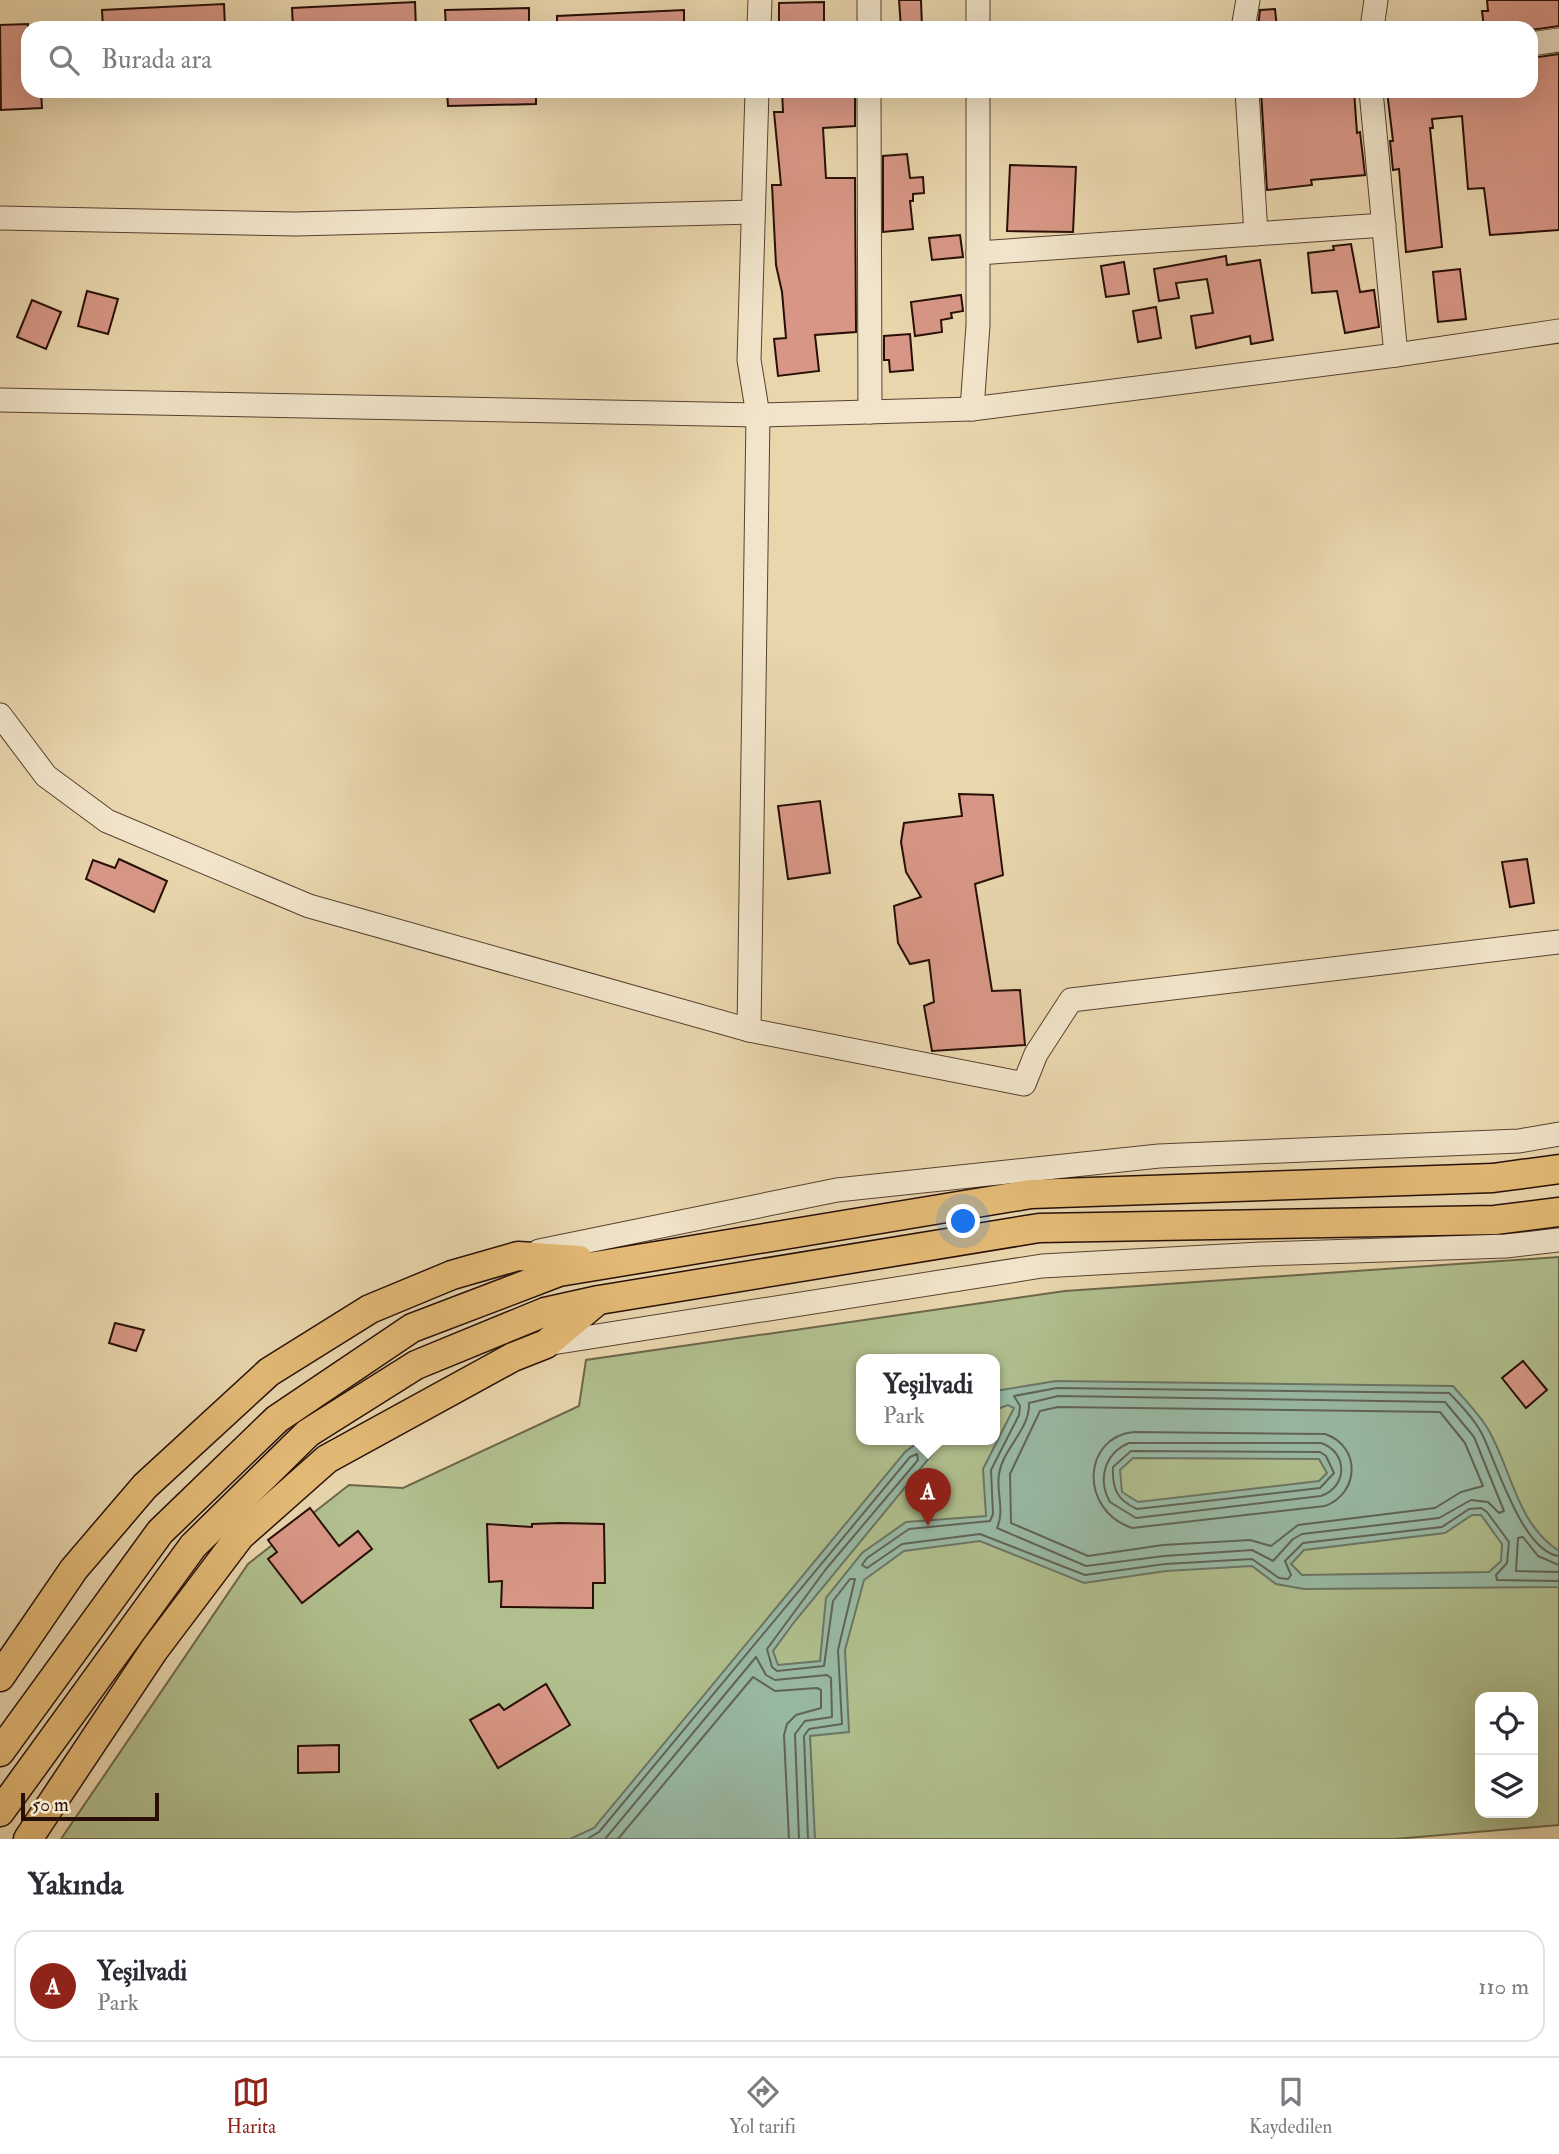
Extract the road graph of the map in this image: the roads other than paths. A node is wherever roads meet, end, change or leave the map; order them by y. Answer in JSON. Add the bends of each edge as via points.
{"nodes":[{"id":1,"x":760,"y":0,"type":"edge"},
{"id":2,"x":869,"y":0,"type":"edge"},
{"id":3,"x":978,"y":0,"type":"edge"},
{"id":4,"x":1248,"y":0,"type":"edge"},
{"id":5,"x":1376,"y":0,"type":"edge"},
{"id":6,"x":759,"y":21,"type":"edge"},
{"id":7,"x":869,"y":21,"type":"edge"},
{"id":8,"x":978,"y":21,"type":"edge"},
{"id":9,"x":1244,"y":21,"type":"edge"},
{"id":10,"x":1373,"y":21,"type":"edge"},
{"id":11,"x":1559,"y":40,"type":"edge"},
{"id":12,"x":1538,"y":43,"type":"edge"},
{"id":13,"x":757,"y":98,"type":"edge"},
{"id":14,"x":869,"y":98,"type":"edge"},
{"id":15,"x":978,"y":98,"type":"edge"},
{"id":16,"x":1247,"y":98,"type":"edge"},
{"id":17,"x":1372,"y":98,"type":"edge"},
{"id":18,"x":753,"y":212,"type":"junction"},
{"id":19,"x":0,"y":218,"type":"edge"},
{"id":20,"x":1384,"y":225,"type":"junction"},
{"id":21,"x":1256,"y":234,"type":"junction"},
{"id":22,"x":978,"y":253,"type":"junction"},
{"id":23,"x":1559,"y":331,"type":"edge"},
{"id":24,"x":1396,"y":355,"type":"junction"},
{"id":25,"x":0,"y":400,"type":"edge"},
{"id":26,"x":972,"y":409,"type":"junction"},
{"id":27,"x":870,"y":412,"type":"junction"},
{"id":28,"x":758,"y":415,"type":"junction"},
{"id":29,"x":0,"y":715,"type":"edge"},
{"id":30,"x":1559,"y":942,"type":"edge"},
{"id":31,"x":749,"y":1030,"type":"junction"},
{"id":32,"x":1559,"y":1134,"type":"edge"},
{"id":33,"x":1559,"y":1169,"type":"edge"},
{"id":34,"x":1559,"y":1212,"type":"edge"},
{"id":35,"x":1559,"y":1240,"type":"edge"},
{"id":36,"x":517,"y":1256,"type":"junction"},
{"id":37,"x":610,"y":1262,"type":"junction"},
{"id":38,"x":599,"y":1300,"type":"junction"},
{"id":39,"x":546,"y":1344,"type":"junction"},
{"id":40,"x":0,"y":1676,"type":"edge"},
{"id":41,"x":0,"y":1752,"type":"edge"},
{"id":42,"x":0,"y":1812,"type":"edge"},
{"id":43,"x":28,"y":1839,"type":"edge"}],
"edges":[{"from":1,"to":6,"type":"street"},
{"from":2,"to":7,"type":"street"},
{"from":3,"to":8,"type":"street"},
{"from":4,"to":9,"type":"street"},
{"from":5,"to":10,"type":"street"},
{"from":11,"to":12,"type":"street"},
{"from":13,"to":18,"type":"street"},
{"from":14,"to":27,"type":"street"},
{"from":15,"to":22,"type":"street"},
{"from":16,"to":21,"type":"street"},
{"from":17,"to":20,"type":"street"},
{"from":18,"to":19,"type":"street","via":[[296,224]]},
{"from":18,"to":28,"type":"street","via":[[749,359]]},
{"from":20,"to":21,"type":"street"},
{"from":20,"to":24,"type":"street"},
{"from":21,"to":22,"type":"street"},
{"from":22,"to":26,"type":"street"},
{"from":23,"to":24,"type":"street"},
{"from":24,"to":26,"type":"street"},
{"from":25,"to":28,"type":"street"},
{"from":26,"to":27,"type":"street"},
{"from":27,"to":28,"type":"street"},
{"from":28,"to":31,"type":"street"},
{"from":29,"to":31,"type":"street","via":[[46,776],[107,821],[309,906]]},
{"from":30,"to":31,"type":"street","via":[[1071,1000],[1036,1054],[1024,1084]]},
{"from":32,"to":36,"type":"street","via":[[1519,1141],[1159,1156],[837,1191]]},
{"from":33,"to":37,"type":"main road","via":[[1493,1178],[1031,1194]]},
{"from":34,"to":38,"type":"main road","via":[[1495,1220],[1040,1228]]},
{"from":35,"to":39,"type":"street","via":[[1042,1266]]},
{"from":36,"to":37,"type":"main road"},
{"from":36,"to":40,"type":"main road","via":[[452,1275],[370,1310],[269,1372],[145,1486],[74,1570]]},
{"from":37,"to":41,"type":"main road","via":[[559,1272],[412,1328],[277,1419],[160,1532]]},
{"from":38,"to":39,"type":"main road"},
{"from":38,"to":42,"type":"main road","via":[[545,1311],[416,1365],[308,1433],[193,1546]]},
{"from":39,"to":43,"type":"main road","via":[[513,1357],[327,1460],[240,1536],[154,1650]]}]}
